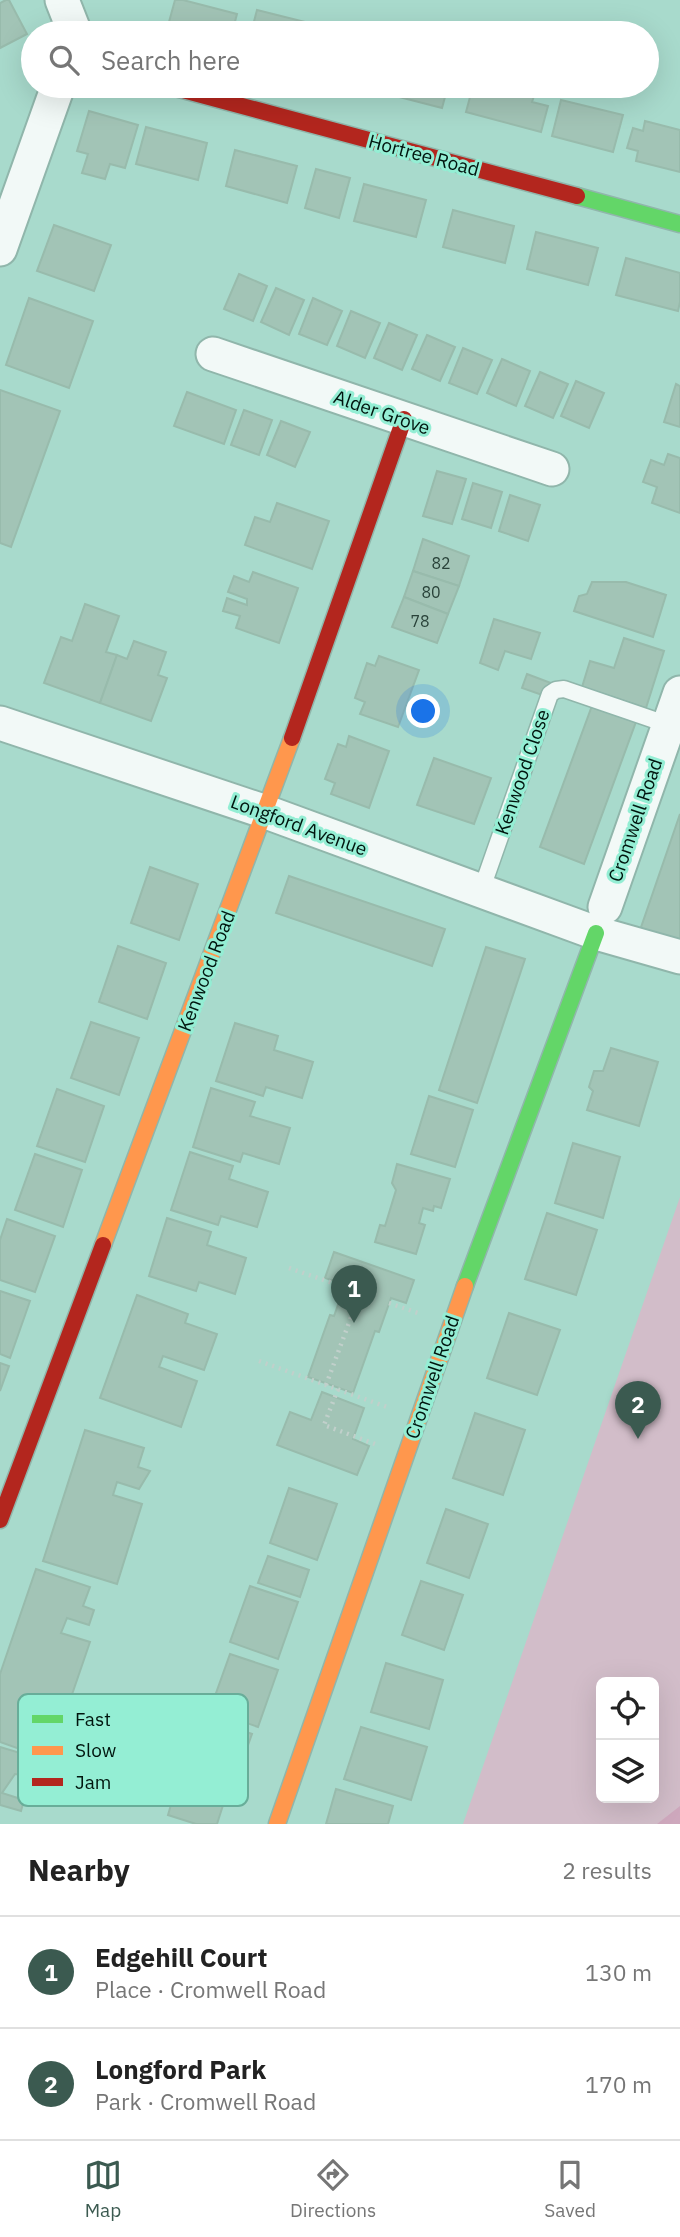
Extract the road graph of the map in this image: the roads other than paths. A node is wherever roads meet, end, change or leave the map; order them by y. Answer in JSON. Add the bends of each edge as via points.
{"nodes":[{"id":1,"x":62,"y":0,"type":"edge"},
{"id":2,"x":70,"y":21,"type":"edge"},
{"id":3,"x":54,"y":98,"type":"edge"},
{"id":4,"x":213,"y":98,"type":"edge"},
{"id":5,"x":680,"y":224,"type":"edge"},
{"id":6,"x":0,"y":249,"type":"edge"},
{"id":7,"x":213,"y":354,"type":"dead end"},
{"id":8,"x":404,"y":419,"type":"junction"},
{"id":9,"x":552,"y":469,"type":"dead end"},
{"id":10,"x":680,"y":693,"type":"edge"},
{"id":11,"x":0,"y":723,"type":"edge"},
{"id":12,"x":669,"y":725,"type":"junction"},
{"id":13,"x":266,"y":812,"type":"junction"},
{"id":14,"x":481,"y":891,"type":"junction"},
{"id":15,"x":600,"y":920,"type":"junction"},
{"id":16,"x":680,"y":957,"type":"edge"},
{"id":17,"x":0,"y":1520,"type":"edge"},
{"id":18,"x":277,"y":1824,"type":"edge"}],
"edges":[{"from":1,"to":2,"type":"street"},
{"from":3,"to":6,"type":"street"},
{"from":4,"to":5,"type":"street","name":"Hortree Road"},
{"from":7,"to":8,"type":"street","name":"Alder Grove"},
{"from":8,"to":9,"type":"street","name":"Alder Grove"},
{"from":8,"to":13,"type":"street","name":"Kenwood Road"},
{"from":10,"to":12,"type":"street","name":"Cromwell Road"},
{"from":11,"to":13,"type":"street","name":"Longford Avenue"},
{"from":12,"to":14,"type":"lane","name":"Kenwood Close","via":[[564,689],[550,694]]},
{"from":12,"to":15,"type":"street","name":"Cromwell Road"},
{"from":13,"to":14,"type":"street","name":"Longford Avenue"},
{"from":13,"to":17,"type":"street","name":"Kenwood Road"},
{"from":14,"to":15,"type":"street","name":"Longford Avenue"},
{"from":15,"to":16,"type":"street","name":"Longford Avenue"},
{"from":15,"to":18,"type":"street","name":"Cromwell Road"}]}
